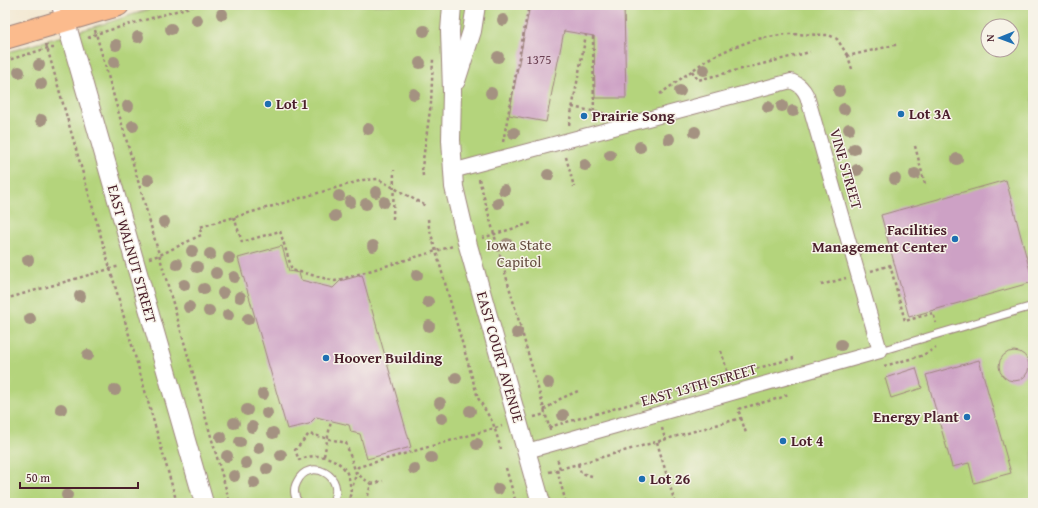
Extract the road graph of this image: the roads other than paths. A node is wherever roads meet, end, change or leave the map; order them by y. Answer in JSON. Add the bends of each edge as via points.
{"nodes":[{"id":1,"x":118,"y":5,"type":"edge"},
{"id":2,"x":452,"y":5,"type":"edge"},
{"id":3,"x":476,"y":5,"type":"edge"},
{"id":4,"x":63,"y":13,"type":"edge"},
{"id":5,"x":5,"y":38,"type":"edge"},
{"id":6,"x":452,"y":91,"type":"junction"},
{"id":7,"x":452,"y":171,"type":"junction"},
{"id":8,"x":1033,"y":306,"type":"edge"},
{"id":9,"x":880,"y":351,"type":"junction"},
{"id":10,"x":526,"y":451,"type":"junction"},
{"id":11,"x":204,"y":503,"type":"edge"},
{"id":12,"x":299,"y":503,"type":"edge"},
{"id":13,"x":332,"y":503,"type":"edge"},
{"id":14,"x":541,"y":503,"type":"edge"}],
"edges":[{"from":1,"to":4,"type":"main road"},
{"from":2,"to":6,"type":"street","name":"EAST COURT AVENUE"},
{"from":3,"to":6,"type":"street","name":"EAST COURT AVENUE","via":[[472,31]]},
{"from":4,"to":5,"type":"main road"},
{"from":4,"to":11,"type":"street","name":"EAST WALNUT STREET"},
{"from":6,"to":7,"type":"street","name":"EAST COURT AVENUE"},
{"from":7,"to":9,"type":"street","name":"VINE STREET","via":[[792,81],[803,88],[807,96]]},
{"from":7,"to":10,"type":"street","name":"EAST COURT AVENUE","via":[[456,202]]},
{"from":8,"to":9,"type":"lane"},
{"from":9,"to":10,"type":"street","name":"EAST 13TH STREET"},
{"from":10,"to":14,"type":"street","name":"EAST COURT AVENUE"},
{"from":12,"to":13,"type":"lane","via":[[295,493],[298,479],[309,471],[316,470],[328,474],[336,485]]}]}
